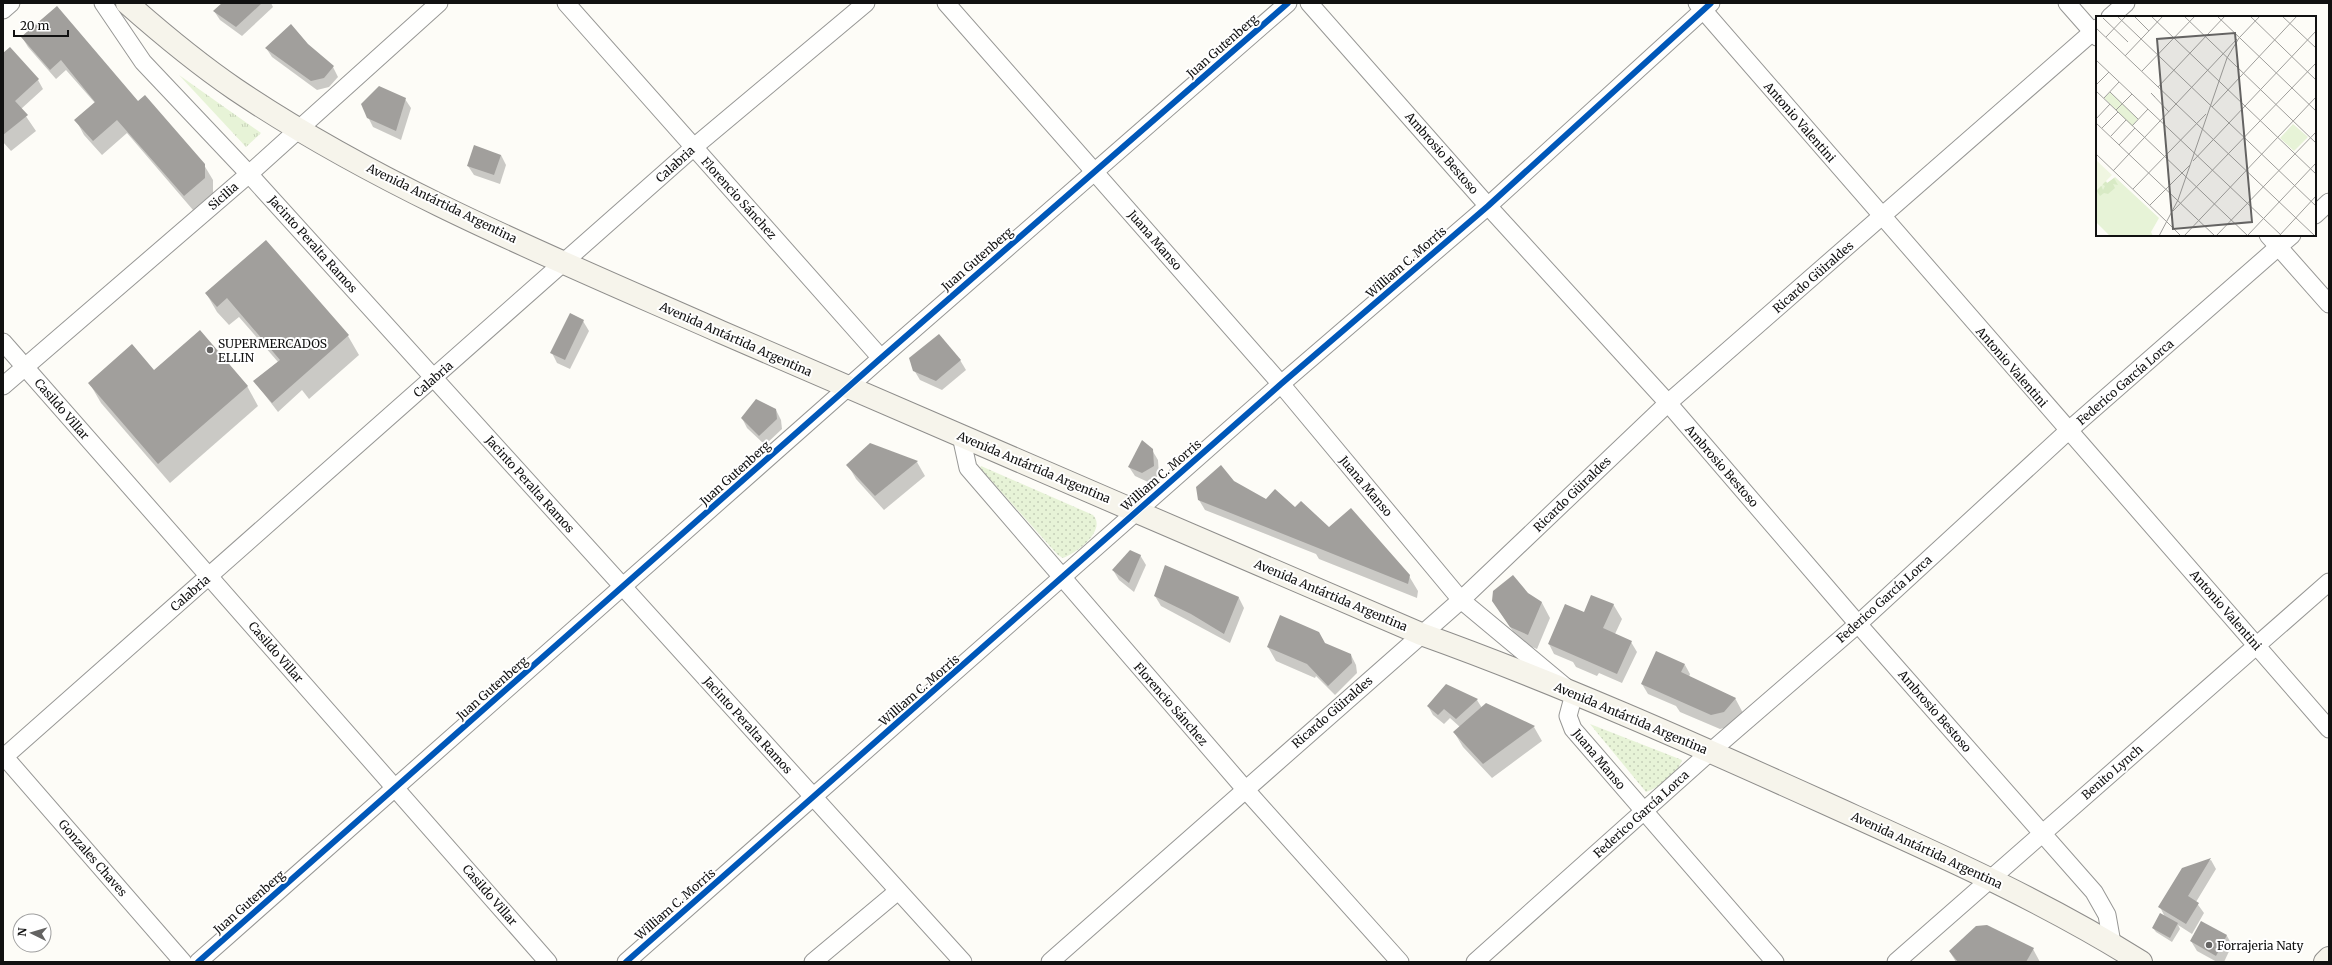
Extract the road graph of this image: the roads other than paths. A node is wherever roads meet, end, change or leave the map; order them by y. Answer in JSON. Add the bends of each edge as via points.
{"nodes":[{"id":1,"x":11,"y":3,"type":"edge"},
{"id":2,"x":103,"y":3,"type":"edge"},
{"id":3,"x":127,"y":3,"type":"edge"},
{"id":4,"x":439,"y":3,"type":"edge"},
{"id":5,"x":566,"y":3,"type":"edge"},
{"id":6,"x":866,"y":3,"type":"edge"},
{"id":7,"x":946,"y":3,"type":"edge"},
{"id":8,"x":1288,"y":3,"type":"edge"},
{"id":9,"x":1309,"y":3,"type":"edge"},
{"id":10,"x":2067,"y":3,"type":"edge"},
{"id":11,"x":2126,"y":3,"type":"edge"},
{"id":12,"x":1704,"y":5,"type":"edge"},
{"id":13,"x":3,"y":10,"type":"edge"},
{"id":14,"x":2111,"y":16,"type":"edge"},
{"id":15,"x":2096,"y":33,"type":"edge"},
{"id":16,"x":299,"y":129,"type":"junction"},
{"id":17,"x":694,"y":147,"type":"junction"},
{"id":18,"x":1094,"y":171,"type":"junction"},
{"id":19,"x":249,"y":174,"type":"junction"},
{"id":20,"x":2329,"y":202,"type":"edge"},
{"id":21,"x":1488,"y":206,"type":"junction"},
{"id":22,"x":2316,"y":214,"type":"edge"},
{"id":23,"x":1882,"y":217,"type":"junction"},
{"id":24,"x":2289,"y":236,"type":"edge"},
{"id":25,"x":2273,"y":241,"type":"edge"},
{"id":26,"x":564,"y":263,"type":"junction"},
{"id":27,"x":2329,"y":304,"type":"edge"},
{"id":28,"x":3,"y":342,"type":"edge"},
{"id":29,"x":881,"y":358,"type":"junction"},
{"id":30,"x":25,"y":367,"type":"junction"},
{"id":31,"x":434,"y":378,"type":"junction"},
{"id":32,"x":1282,"y":384,"type":"junction"},
{"id":33,"x":3,"y":386,"type":"edge"},
{"id":34,"x":847,"y":388,"type":"junction"},
{"id":35,"x":1668,"y":403,"type":"junction"},
{"id":36,"x":2068,"y":432,"type":"junction"},
{"id":37,"x":961,"y":436,"type":"junction"},
{"id":38,"x":1137,"y":511,"type":"junction"},
{"id":39,"x":209,"y":576,"type":"junction"},
{"id":40,"x":1062,"y":579,"type":"junction"},
{"id":41,"x":2329,"y":582,"type":"edge"},
{"id":42,"x":623,"y":587,"type":"junction"},
{"id":43,"x":1461,"y":600,"type":"junction"},
{"id":44,"x":1858,"y":624,"type":"junction"},
{"id":45,"x":1421,"y":634,"type":"junction"},
{"id":46,"x":2257,"y":645,"type":"junction"},
{"id":47,"x":1574,"y":694,"type":"junction"},
{"id":48,"x":2329,"y":729,"type":"edge"},
{"id":49,"x":1710,"y":752,"type":"junction"},
{"id":50,"x":3,"y":756,"type":"edge"},
{"id":51,"x":395,"y":788,"type":"junction"},
{"id":52,"x":1245,"y":789,"type":"junction"},
{"id":53,"x":813,"y":797,"type":"junction"},
{"id":54,"x":1644,"y":812,"type":"junction"},
{"id":55,"x":2042,"y":833,"type":"junction"},
{"id":56,"x":1991,"y":879,"type":"junction"},
{"id":57,"x":898,"y":891,"type":"junction"},
{"id":58,"x":2112,"y":943,"type":"junction"},
{"id":59,"x":2329,"y":958,"type":"edge"},
{"id":60,"x":183,"y":962,"type":"edge"},
{"id":61,"x":198,"y":962,"type":"edge"},
{"id":62,"x":548,"y":962,"type":"edge"},
{"id":63,"x":626,"y":962,"type":"edge"},
{"id":64,"x":813,"y":962,"type":"edge"},
{"id":65,"x":963,"y":962,"type":"edge"},
{"id":66,"x":1050,"y":962,"type":"edge"},
{"id":67,"x":1400,"y":962,"type":"edge"},
{"id":68,"x":1475,"y":962,"type":"edge"},
{"id":69,"x":1775,"y":962,"type":"edge"},
{"id":70,"x":1896,"y":962,"type":"edge"},
{"id":71,"x":2141,"y":962,"type":"edge"},
{"id":72,"x":2325,"y":962,"type":"edge"}],
"edges":[{"from":1,"to":13,"type":"street"},
{"from":2,"to":19,"type":"street","name":"Jacinto Peralta Ramos","via":[[143,62]]},
{"from":3,"to":16,"type":"main road","name":"Avenida Antártida Argentina","via":[[234,88]]},
{"from":4,"to":16,"type":"street","name":"Sicilia"},
{"from":5,"to":17,"type":"street","name":"Florencio Sánchez"},
{"from":6,"to":17,"type":"street","name":"Calabria"},
{"from":7,"to":18,"type":"street","name":"Juana Manso"},
{"from":8,"to":18,"type":"street","name":"Juan Gutenberg"},
{"from":9,"to":21,"type":"street","name":"Ambrosio Bestoso"},
{"from":10,"to":15,"type":"street"},
{"from":11,"to":14,"type":"street"},
{"from":12,"to":21,"type":"street","name":"William C. Morris"},
{"from":12,"to":23,"type":"street","name":"Antonio Valentini"},
{"from":15,"to":23,"type":"street","name":"Ricardo Güiraldes"},
{"from":16,"to":19,"type":"street","name":"Sicilia"},
{"from":16,"to":26,"type":"main road","name":"Avenida Antártida Argentina","via":[[402,184]]},
{"from":17,"to":26,"type":"street","name":"Calabria"},
{"from":17,"to":29,"type":"street","name":"Florencio Sánchez"},
{"from":18,"to":29,"type":"street","name":"Juan Gutenberg"},
{"from":18,"to":32,"type":"street","name":"Juana Manso"},
{"from":19,"to":30,"type":"street","name":"Sicilia"},
{"from":19,"to":31,"type":"street","name":"Jacinto Peralta Ramos"},
{"from":20,"to":22,"type":"street"},
{"from":21,"to":32,"type":"street","name":"William C. Morris"},
{"from":21,"to":35,"type":"street","name":"Ambrosio Bestoso"},
{"from":23,"to":35,"type":"street","name":"Ricardo Güiraldes"},
{"from":23,"to":36,"type":"street","name":"Antonio Valentini"},
{"from":24,"to":25,"type":"street","name":"Federico García Lorca"},
{"from":25,"to":27,"type":"street"},
{"from":25,"to":36,"type":"street","name":"Federico García Lorca"},
{"from":26,"to":31,"type":"street","name":"Calabria"},
{"from":26,"to":34,"type":"main road","name":"Avenida Antártida Argentina"},
{"from":28,"to":30,"type":"street","name":"Casildo Villar"},
{"from":29,"to":34,"type":"street","name":"Juan Gutenberg"},
{"from":30,"to":33,"type":"street","name":"Sicilia"},
{"from":30,"to":39,"type":"street","name":"Casildo Villar"},
{"from":31,"to":39,"type":"street","name":"Calabria"},
{"from":31,"to":42,"type":"street","name":"Jacinto Peralta Ramos"},
{"from":32,"to":38,"type":"street","name":"William C. Morris"},
{"from":32,"to":43,"type":"street","name":"Juana Manso"},
{"from":34,"to":37,"type":"main road","name":"Avenida Antártida Argentina"},
{"from":34,"to":42,"type":"street","name":"Juan Gutenberg"},
{"from":35,"to":43,"type":"street","name":"Ricardo Güiraldes"},
{"from":35,"to":44,"type":"street","name":"Ambrosio Bestoso"},
{"from":36,"to":44,"type":"street","name":"Federico García Lorca"},
{"from":36,"to":46,"type":"street","name":"Antonio Valentini"},
{"from":37,"to":38,"type":"main road","name":"Avenida Antártida Argentina"},
{"from":37,"to":40,"type":"street","name":"Florencio Sánchez","via":[[968,468]]},
{"from":38,"to":40,"type":"street","name":"William C. Morris"},
{"from":38,"to":45,"type":"main road","name":"Avenida Antártida Argentina"},
{"from":39,"to":50,"type":"street","name":"Calabria"},
{"from":39,"to":51,"type":"street","name":"Casildo Villar"},
{"from":40,"to":52,"type":"street","name":"Florencio Sánchez"},
{"from":40,"to":53,"type":"street","name":"William C. Morris"},
{"from":41,"to":46,"type":"street","name":"Benito Lynch"},
{"from":42,"to":51,"type":"street","name":"Juan Gutenberg"},
{"from":42,"to":53,"type":"street","name":"Jacinto Peralta Ramos"},
{"from":43,"to":45,"type":"street","name":"Ricardo Güiraldes"},
{"from":43,"to":47,"type":"street","name":"Juana Manso"},
{"from":44,"to":49,"type":"street","name":"Federico García Lorca"},
{"from":44,"to":55,"type":"street","name":"Ambrosio Bestoso"},
{"from":45,"to":47,"type":"main road","name":"Avenida Antártida Argentina","via":[[1494,660]]},
{"from":45,"to":52,"type":"street","name":"Ricardo Güiraldes"},
{"from":46,"to":48,"type":"street","name":"Antonio Valentini"},
{"from":46,"to":55,"type":"street","name":"Benito Lynch"},
{"from":47,"to":49,"type":"main road","name":"Avenida Antártida Argentina"},
{"from":47,"to":54,"type":"street","name":"Juana Manso","via":[[1568,716],[1573,729]]},
{"from":49,"to":54,"type":"street","name":"Federico García Lorca"},
{"from":49,"to":56,"type":"main road","name":"Avenida Antártida Argentina"},
{"from":50,"to":60,"type":"street","name":"Gonzales Chaves"},
{"from":51,"to":61,"type":"street","name":"Juan Gutenberg"},
{"from":51,"to":62,"type":"street","name":"Casildo Villar"},
{"from":52,"to":66,"type":"street","name":"Ricardo Güiraldes"},
{"from":52,"to":67,"type":"street","name":"Florencio Sánchez"},
{"from":53,"to":57,"type":"street","name":"Jacinto Peralta Ramos"},
{"from":53,"to":63,"type":"street","name":"William C. Morris"},
{"from":54,"to":68,"type":"street","name":"Federico García Lorca"},
{"from":54,"to":69,"type":"street","name":"Juana Manso"},
{"from":55,"to":56,"type":"street","name":"Benito Lynch"},
{"from":55,"to":58,"type":"street","name":"Ambrosio Bestoso","via":[[2094,892],[2108,915]]},
{"from":56,"to":58,"type":"main road","name":"Avenida Antártida Argentina","via":[[2037,901]]},
{"from":56,"to":70,"type":"street","name":"Benito Lynch"},
{"from":57,"to":64,"type":"street"},
{"from":57,"to":65,"type":"street","name":"Jacinto Peralta Ramos"},
{"from":58,"to":71,"type":"main road","name":"Avenida Antártida Argentina"},
{"from":59,"to":72,"type":"main road"}]}
